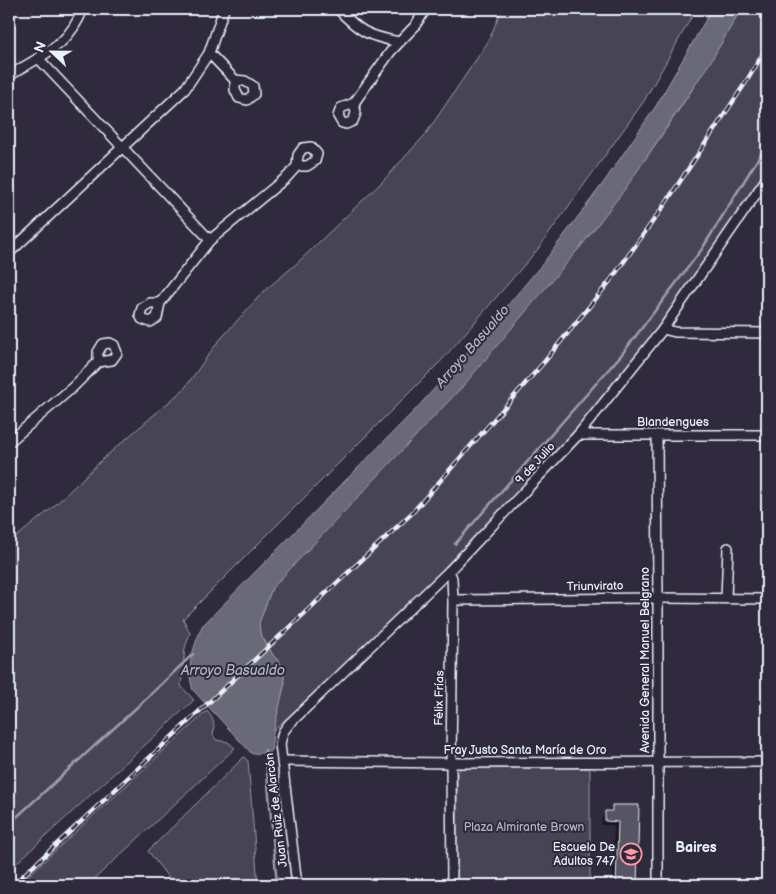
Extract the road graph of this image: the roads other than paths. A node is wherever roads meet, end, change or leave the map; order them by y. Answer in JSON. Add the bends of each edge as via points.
{"nodes":[{"id":1,"x":83,"y":9,"type":"edge"},
{"id":2,"x":224,"y":9,"type":"edge"},
{"id":3,"x":228,"y":9,"type":"edge"},
{"id":4,"x":338,"y":9,"type":"edge"},
{"id":5,"x":426,"y":9,"type":"edge"},
{"id":6,"x":221,"y":20,"type":"junction"},
{"id":7,"x":399,"y":42,"type":"junction"},
{"id":8,"x":208,"y":53,"type":"junction"},
{"id":9,"x":39,"y":58,"type":"junction"},
{"id":10,"x":9,"y":76,"type":"edge"},
{"id":11,"x":235,"y":80,"type":"dead end"},
{"id":12,"x":354,"y":103,"type":"dead end"},
{"id":13,"x":123,"y":147,"type":"junction"},
{"id":14,"x":297,"y":166,"type":"dead end"},
{"id":15,"x":767,"y":178,"type":"edge"},
{"id":16,"x":210,"y":240,"type":"junction"},
{"id":17,"x":9,"y":253,"type":"edge"},
{"id":18,"x":160,"y":303,"type":"dead end"},
{"id":19,"x":663,"y":329,"type":"junction"},
{"id":20,"x":767,"y":333,"type":"edge"},
{"id":21,"x":98,"y":362,"type":"dead end"},
{"id":22,"x":657,"y":434,"type":"junction"},
{"id":23,"x":767,"y":434,"type":"edge"},
{"id":24,"x":11,"y":435,"type":"edge"},
{"id":25,"x":578,"y":435,"type":"junction"},
{"id":26,"x":728,"y":548,"type":"dead end"},
{"id":27,"x":449,"y":572,"type":"junction"},
{"id":28,"x":658,"y":598,"type":"junction"},
{"id":29,"x":726,"y":598,"type":"junction"},
{"id":30,"x":767,"y":598,"type":"edge"},
{"id":31,"x":453,"y":600,"type":"junction"},
{"id":32,"x":282,"y":732,"type":"joint"},
{"id":33,"x":283,"y":761,"type":"junction"},
{"id":34,"x":451,"y":762,"type":"junction"},
{"id":35,"x":658,"y":762,"type":"junction"},
{"id":36,"x":767,"y":762,"type":"edge"},
{"id":37,"x":297,"y":885,"type":"edge"},
{"id":38,"x":452,"y":885,"type":"edge"},
{"id":39,"x":658,"y":885,"type":"edge"}],
"edges":[{"from":1,"to":9,"type":"street","via":[[69,35]]},
{"from":2,"to":6,"type":"street"},
{"from":3,"to":6,"type":"street"},
{"from":4,"to":7,"type":"street","via":[[360,30]]},
{"from":5,"to":7,"type":"street"},
{"from":6,"to":8,"type":"street"},
{"from":7,"to":12,"type":"street"},
{"from":8,"to":11,"type":"street"},
{"from":8,"to":13,"type":"street","via":[[185,89]]},
{"from":9,"to":10,"type":"street"},
{"from":9,"to":13,"type":"street"},
{"from":13,"to":16,"type":"street"},
{"from":13,"to":17,"type":"street"},
{"from":14,"to":16,"type":"street","via":[[275,188]]},
{"from":15,"to":19,"type":"street","name":"9 de Julio"},
{"from":16,"to":18,"type":"street"},
{"from":19,"to":20,"type":"street","via":[[675,332]]},
{"from":19,"to":25,"type":"street","name":"9 de Julio"},
{"from":21,"to":24,"type":"street","via":[[74,386]]},
{"from":22,"to":23,"type":"street","name":"Blandengues"},
{"from":22,"to":25,"type":"street","name":"Blandengues"},
{"from":22,"to":28,"type":"street","name":"Avenida General Manuel Belgrano"},
{"from":25,"to":27,"type":"street","name":"9 de Julio"},
{"from":26,"to":29,"type":"street"},
{"from":27,"to":31,"type":"street","name":"Félix Frías"},
{"from":27,"to":32,"type":"street","name":"9 de Julio"},
{"from":28,"to":29,"type":"street","name":"Triunvirato"},
{"from":28,"to":31,"type":"street","name":"Triunvirato"},
{"from":28,"to":35,"type":"street","name":"Avenida General Manuel Belgrano"},
{"from":29,"to":30,"type":"street","name":"Triunvirato"},
{"from":31,"to":34,"type":"street","name":"Félix Frías"},
{"from":32,"to":33,"type":"street","name":"Juan Ruiz de Alarcón"},
{"from":33,"to":34,"type":"street","name":"Fray Justo Santa María de Oro"},
{"from":33,"to":37,"type":"street","name":"Juan Ruiz de Alarcón"},
{"from":34,"to":35,"type":"street","name":"Fray Justo Santa María de Oro"},
{"from":34,"to":38,"type":"street","name":"Félix Frías"},
{"from":35,"to":36,"type":"street","name":"Fray Justo Santa María de Oro"},
{"from":35,"to":39,"type":"street","name":"Avenida General Manuel Belgrano"}]}
